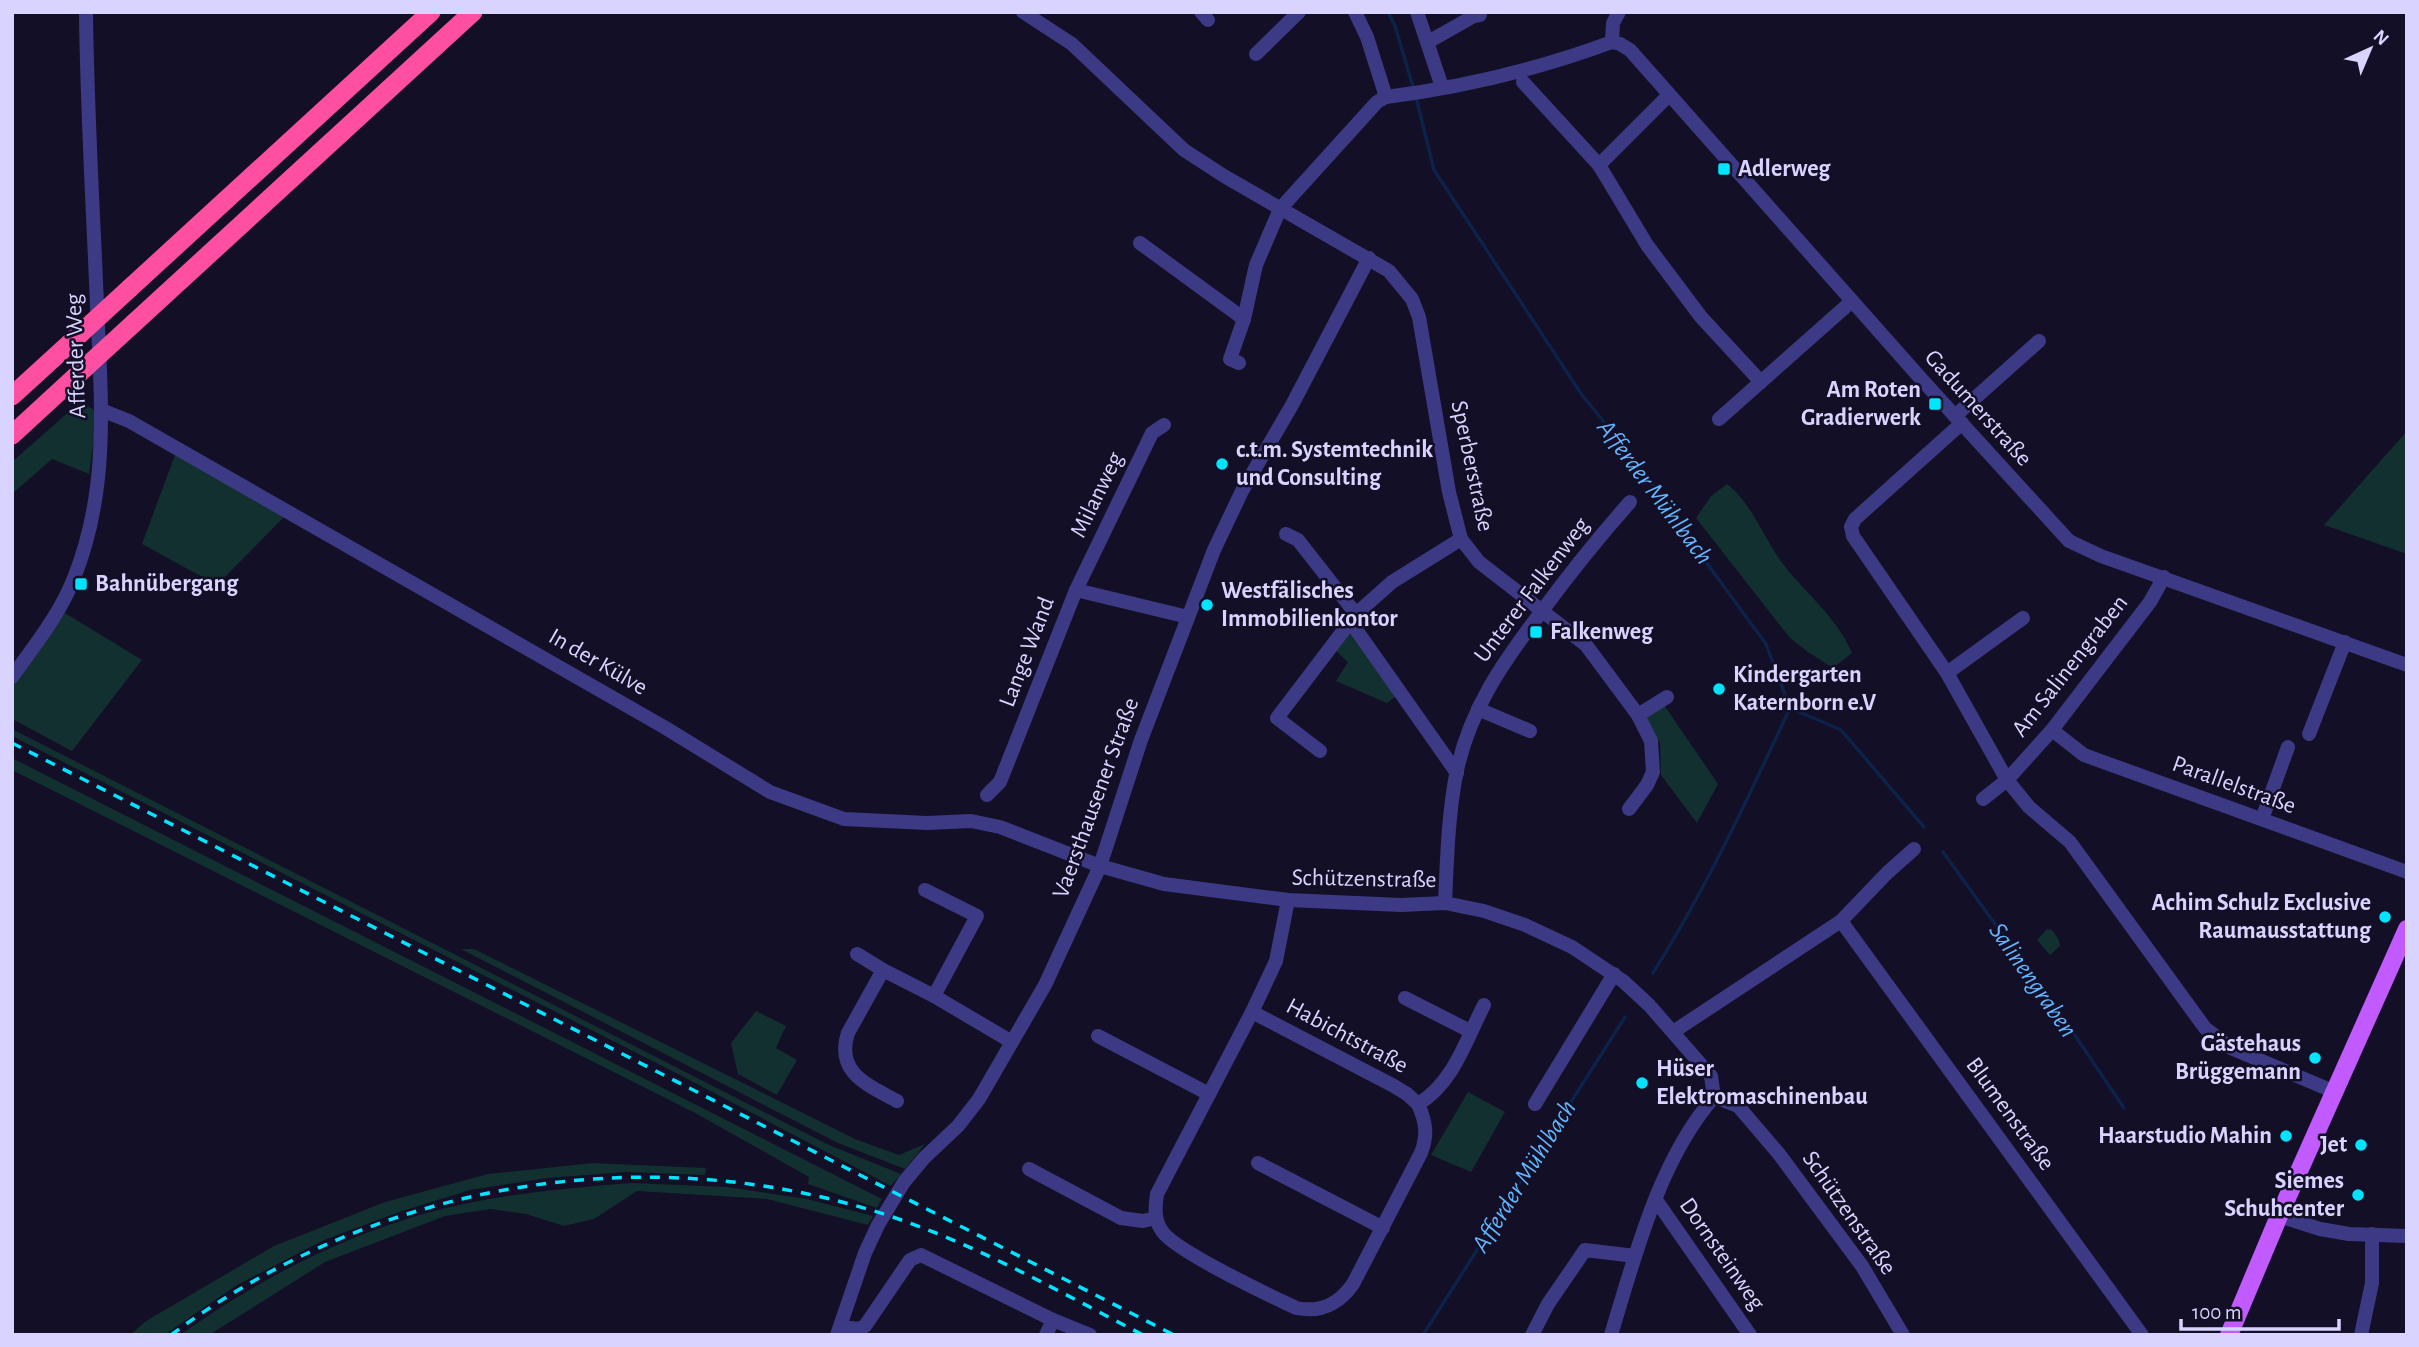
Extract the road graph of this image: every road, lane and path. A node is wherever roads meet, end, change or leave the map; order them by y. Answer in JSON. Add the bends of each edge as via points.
{"nodes":[{"id":1,"x":86,"y":12,"type":"edge"},
{"id":2,"x":431,"y":12,"type":"edge"},
{"id":3,"x":474,"y":12,"type":"edge"},
{"id":4,"x":1023,"y":12,"type":"edge"},
{"id":5,"x":1299,"y":12,"type":"edge"},
{"id":6,"x":1355,"y":12,"type":"edge"},
{"id":7,"x":1417,"y":12,"type":"edge"},
{"id":8,"x":1619,"y":12,"type":"edge"},
{"id":9,"x":1480,"y":15,"type":"dead end"},
{"id":10,"x":1428,"y":42,"type":"junction"},
{"id":11,"x":1612,"y":42,"type":"junction"},
{"id":12,"x":1256,"y":54,"type":"dead end"},
{"id":13,"x":1523,"y":82,"type":"dead end"},
{"id":14,"x":1442,"y":88,"type":"junction"},
{"id":15,"x":1669,"y":95,"type":"junction"},
{"id":16,"x":1386,"y":97,"type":"junction"},
{"id":17,"x":1599,"y":165,"type":"junction"},
{"id":18,"x":1280,"y":209,"type":"junction"},
{"id":19,"x":1140,"y":243,"type":"dead end"},
{"id":20,"x":1369,"y":258,"type":"junction"},
{"id":21,"x":1852,"y":301,"type":"junction"},
{"id":22,"x":1244,"y":319,"type":"junction"},
{"id":23,"x":2039,"y":341,"type":"dead end"},
{"id":24,"x":1239,"y":363,"type":"dead end"},
{"id":25,"x":1761,"y":382,"type":"junction"},
{"id":26,"x":12,"y":396,"type":"edge"},
{"id":27,"x":101,"y":410,"type":"junction"},
{"id":28,"x":1719,"y":419,"type":"dead end"},
{"id":29,"x":1959,"y":420,"type":"junction"},
{"id":30,"x":1164,"y":425,"type":"dead end"},
{"id":31,"x":12,"y":435,"type":"edge"},
{"id":32,"x":1630,"y":502,"type":"dead end"},
{"id":33,"x":1286,"y":534,"type":"dead end"},
{"id":34,"x":1461,"y":539,"type":"junction"},
{"id":35,"x":2164,"y":577,"type":"junction"},
{"id":36,"x":1076,"y":590,"type":"junction"},
{"id":37,"x":1542,"y":610,"type":"junction"},
{"id":38,"x":1188,"y":617,"type":"junction"},
{"id":39,"x":1353,"y":618,"type":"junction"},
{"id":40,"x":2023,"y":618,"type":"dead end"},
{"id":41,"x":2345,"y":642,"type":"junction"},
{"id":42,"x":2407,"y":664,"type":"edge"},
{"id":43,"x":1947,"y":673,"type":"junction"},
{"id":44,"x":12,"y":677,"type":"edge"},
{"id":45,"x":1667,"y":697,"type":"dead end"},
{"id":46,"x":1478,"y":709,"type":"junction"},
{"id":47,"x":1639,"y":715,"type":"junction"},
{"id":48,"x":2052,"y":730,"type":"junction"},
{"id":49,"x":1530,"y":731,"type":"dead end"},
{"id":50,"x":2309,"y":734,"type":"dead end"},
{"id":51,"x":2288,"y":747,"type":"dead end"},
{"id":52,"x":1320,"y":751,"type":"dead end"},
{"id":53,"x":1457,"y":773,"type":"junction"},
{"id":54,"x":2007,"y":780,"type":"junction"},
{"id":55,"x":987,"y":795,"type":"dead end"},
{"id":56,"x":1983,"y":799,"type":"dead end"},
{"id":57,"x":1629,"y":809,"type":"dead end"},
{"id":58,"x":2262,"y":820,"type":"junction"},
{"id":59,"x":1914,"y":849,"type":"dead end"},
{"id":60,"x":1100,"y":866,"type":"junction"},
{"id":61,"x":2407,"y":872,"type":"edge"},
{"id":62,"x":925,"y":890,"type":"dead end"},
{"id":63,"x":1288,"y":900,"type":"junction"},
{"id":64,"x":1446,"y":903,"type":"junction"},
{"id":65,"x":1841,"y":921,"type":"junction"},
{"id":66,"x":2407,"y":929,"type":"edge"},
{"id":67,"x":857,"y":954,"type":"dead end"},
{"id":68,"x":883,"y":970,"type":"junction"},
{"id":69,"x":1614,"y":974,"type":"junction"},
{"id":70,"x":934,"y":996,"type":"junction"},
{"id":71,"x":1405,"y":998,"type":"dead end"},
{"id":72,"x":1483,"y":1005,"type":"dead end"},
{"id":73,"x":1252,"y":1012,"type":"junction"},
{"id":74,"x":1470,"y":1031,"type":"junction"},
{"id":75,"x":1673,"y":1032,"type":"junction"},
{"id":76,"x":1098,"y":1036,"type":"dead end"},
{"id":77,"x":1012,"y":1042,"type":"junction"},
{"id":78,"x":2335,"y":1092,"type":"junction"},
{"id":79,"x":1209,"y":1094,"type":"junction"},
{"id":80,"x":1714,"y":1097,"type":"junction"},
{"id":81,"x":897,"y":1101,"type":"dead end"},
{"id":82,"x":1418,"y":1104,"type":"junction"},
{"id":83,"x":1535,"y":1104,"type":"dead end"},
{"id":84,"x":1258,"y":1163,"type":"dead end"},
{"id":85,"x":1028,"y":1169,"type":"dead end"},
{"id":86,"x":1656,"y":1200,"type":"junction"},
{"id":87,"x":2279,"y":1216,"type":"junction"},
{"id":88,"x":1156,"y":1218,"type":"junction"},
{"id":89,"x":1383,"y":1228,"type":"junction"},
{"id":90,"x":2372,"y":1234,"type":"junction"},
{"id":91,"x":2407,"y":1236,"type":"edge"},
{"id":92,"x":1635,"y":1256,"type":"junction"},
{"id":93,"x":1054,"y":1320,"type":"junction"},
{"id":94,"x":839,"y":1331,"type":"edge"},
{"id":95,"x":1046,"y":1335,"type":"edge"},
{"id":96,"x":1090,"y":1335,"type":"edge"},
{"id":97,"x":1532,"y":1335,"type":"edge"},
{"id":98,"x":1611,"y":1335,"type":"edge"},
{"id":99,"x":1750,"y":1335,"type":"edge"},
{"id":100,"x":1903,"y":1335,"type":"edge"},
{"id":101,"x":2142,"y":1335,"type":"edge"},
{"id":102,"x":2229,"y":1335,"type":"edge"},
{"id":103,"x":2361,"y":1335,"type":"edge"}],
"edges":[{"from":1,"to":27,"type":"street","name":"Afferder Weg"},
{"from":2,"to":26,"type":"highway","bridge":true},
{"from":3,"to":31,"type":"highway","bridge":true},
{"from":4,"to":18,"type":"street","name":"Sperberstraße","via":[[1073,44],[1184,150]]},
{"from":5,"to":12,"type":"street"},
{"from":6,"to":16,"type":"street"},
{"from":7,"to":10,"type":"street"},
{"from":8,"to":11,"type":"street"},
{"from":9,"to":10,"type":"street"},
{"from":10,"to":14,"type":"street"},
{"from":11,"to":14,"type":"street","via":[[1513,73]]},
{"from":11,"to":15,"type":"street","name":"Gadumerstraße","via":[[1630,50]]},
{"from":13,"to":17,"type":"street"},
{"from":14,"to":16,"type":"street"},
{"from":15,"to":17,"type":"street"},
{"from":15,"to":21,"type":"street","name":"Gadumerstraße"},
{"from":16,"to":18,"type":"street","via":[[1367,111]]},
{"from":17,"to":25,"type":"street","via":[[1647,245],[1701,317]]},
{"from":18,"to":20,"type":"street","name":"Sperberstraße"},
{"from":18,"to":22,"type":"street","via":[[1256,265]]},
{"from":19,"to":22,"type":"street"},
{"from":20,"to":34,"type":"street","name":"Sperberstraße","via":[[1403,285],[1419,317]]},
{"from":20,"to":38,"type":"street","name":"Vaersthausener Straße","via":[[1236,504]]},
{"from":21,"to":25,"type":"street"},
{"from":21,"to":29,"type":"street","name":"Gadumerstraße"},
{"from":22,"to":24,"type":"street","via":[[1230,359]]},
{"from":23,"to":29,"type":"street"},
{"from":25,"to":28,"type":"street"},
{"from":27,"to":44,"type":"street","name":"Afferder Weg","via":[[99,487],[79,566],[55,615]]},
{"from":27,"to":60,"type":"street","name":"In der Külve","via":[[129,421],[390,569],[770,792],[844,819],[971,821],[1000,827]]},
{"from":29,"to":35,"type":"street","name":"Gadumerstraße","via":[[2069,541]]},
{"from":29,"to":43,"type":"street","via":[[1851,527]]},
{"from":30,"to":36,"type":"street","name":"Milanweg","via":[[1152,432]]},
{"from":32,"to":37,"type":"street","name":"Unterer Falkenweg"},
{"from":33,"to":39,"type":"street","via":[[1298,540]]},
{"from":34,"to":37,"type":"street","name":"Sperberstraße","via":[[1479,562]]},
{"from":34,"to":39,"type":"street","via":[[1392,582]]},
{"from":35,"to":41,"type":"street","name":"Gadumerstraße"},
{"from":35,"to":48,"type":"street","name":"Am Salinengraben"},
{"from":36,"to":38,"type":"street","name":"Lange Wand"},
{"from":36,"to":55,"type":"street","name":"Lange Wand","via":[[1000,782]]},
{"from":37,"to":46,"type":"street","name":"Unterer Falkenweg","via":[[1503,662]]},
{"from":37,"to":47,"type":"street","name":"Sperberstraße","via":[[1586,645]]},
{"from":38,"to":60,"type":"street","name":"Vaersthausener Straße"},
{"from":39,"to":52,"type":"street","via":[[1277,718]]},
{"from":39,"to":53,"type":"street"},
{"from":40,"to":43,"type":"street"},
{"from":41,"to":42,"type":"street","name":"Gadumerstraße"},
{"from":41,"to":50,"type":"street"},
{"from":43,"to":54,"type":"street"},
{"from":45,"to":47,"type":"street"},
{"from":46,"to":49,"type":"street"},
{"from":46,"to":53,"type":"street","name":"Unterer Falkenweg"},
{"from":47,"to":57,"type":"street","name":"Sperberstraße","via":[[1651,741],[1653,772]]},
{"from":48,"to":54,"type":"street","name":"Am Salinengraben"},
{"from":48,"to":58,"type":"street","name":"Parallelstraße","via":[[2084,755]]},
{"from":51,"to":58,"type":"street"},
{"from":53,"to":64,"type":"street","name":"Unterer Falkenweg","via":[[1448,827]]},
{"from":54,"to":56,"type":"street","name":"Am Salinengraben"},
{"from":54,"to":78,"type":"street","via":[[2029,807],[2070,842],[2205,1028],[2231,1048]]},
{"from":58,"to":61,"type":"street","name":"Parallelstraße"},
{"from":59,"to":65,"type":"street"},
{"from":60,"to":63,"type":"street","name":"Schützenstraße","via":[[1164,884]]},
{"from":60,"to":77,"type":"street","name":"Vaersthausener Straße","via":[[1045,985]]},
{"from":62,"to":70,"type":"street","via":[[977,916]]},
{"from":63,"to":64,"type":"street","name":"Schützenstraße"},
{"from":63,"to":73,"type":"street","name":"Habichtstraße","via":[[1276,961]]},
{"from":64,"to":69,"type":"street","name":"Schützenstraße","via":[[1525,925]]},
{"from":65,"to":75,"type":"street"},
{"from":65,"to":101,"type":"street","name":"Blumenstraße"},
{"from":66,"to":78,"type":"main road"},
{"from":67,"to":68,"type":"street"},
{"from":68,"to":70,"type":"street"},
{"from":68,"to":81,"type":"street","via":[[844,1044],[852,1073]]},
{"from":69,"to":75,"type":"street","name":"Schützenstraße"},
{"from":69,"to":83,"type":"street"},
{"from":70,"to":77,"type":"street"},
{"from":71,"to":74,"type":"street"},
{"from":72,"to":74,"type":"street","name":"Habichtstraße"},
{"from":73,"to":79,"type":"street","name":"Habichtstraße"},
{"from":73,"to":82,"type":"street","name":"Habichtstraße","via":[[1394,1086]]},
{"from":74,"to":82,"type":"street","name":"Habichtstraße","via":[[1443,1084]]},
{"from":75,"to":80,"type":"street","name":"Schützenstraße","via":[[1712,1076]]},
{"from":76,"to":79,"type":"street"},
{"from":77,"to":94,"type":"street","name":"Vaersthausener Straße","via":[[979,1099],[904,1182],[878,1225]]},
{"from":78,"to":87,"type":"main road"},
{"from":79,"to":88,"type":"street","name":"Habichtstraße","via":[[1160,1185]]},
{"from":80,"to":86,"type":"street","via":[[1686,1136]]},
{"from":80,"to":100,"type":"street","name":"Schützenstraße","via":[[1738,1107],[1779,1154],[1862,1266]]},
{"from":82,"to":89,"type":"street","name":"Habichtstraße","via":[[1426,1125],[1424,1144]]},
{"from":84,"to":89,"type":"street"},
{"from":85,"to":88,"type":"street","via":[[1121,1218],[1143,1222]]},
{"from":86,"to":92,"type":"street"},
{"from":86,"to":99,"type":"street","name":"Dornsteinweg"},
{"from":87,"to":90,"type":"street","via":[[2320,1229]]},
{"from":87,"to":102,"type":"main road"},
{"from":88,"to":89,"type":"street","name":"Habichtstraße","via":[[1174,1244],[1307,1310],[1330,1306],[1347,1293]]},
{"from":90,"to":91,"type":"street"},
{"from":90,"to":103,"type":"street","via":[[2372,1283]]},
{"from":92,"to":97,"type":"street","via":[[1585,1250]]},
{"from":92,"to":98,"type":"street"},
{"from":93,"to":94,"type":"street","via":[[921,1255],[909,1261],[865,1326]]},
{"from":93,"to":95,"type":"street"},
{"from":93,"to":96,"type":"street"}]}
